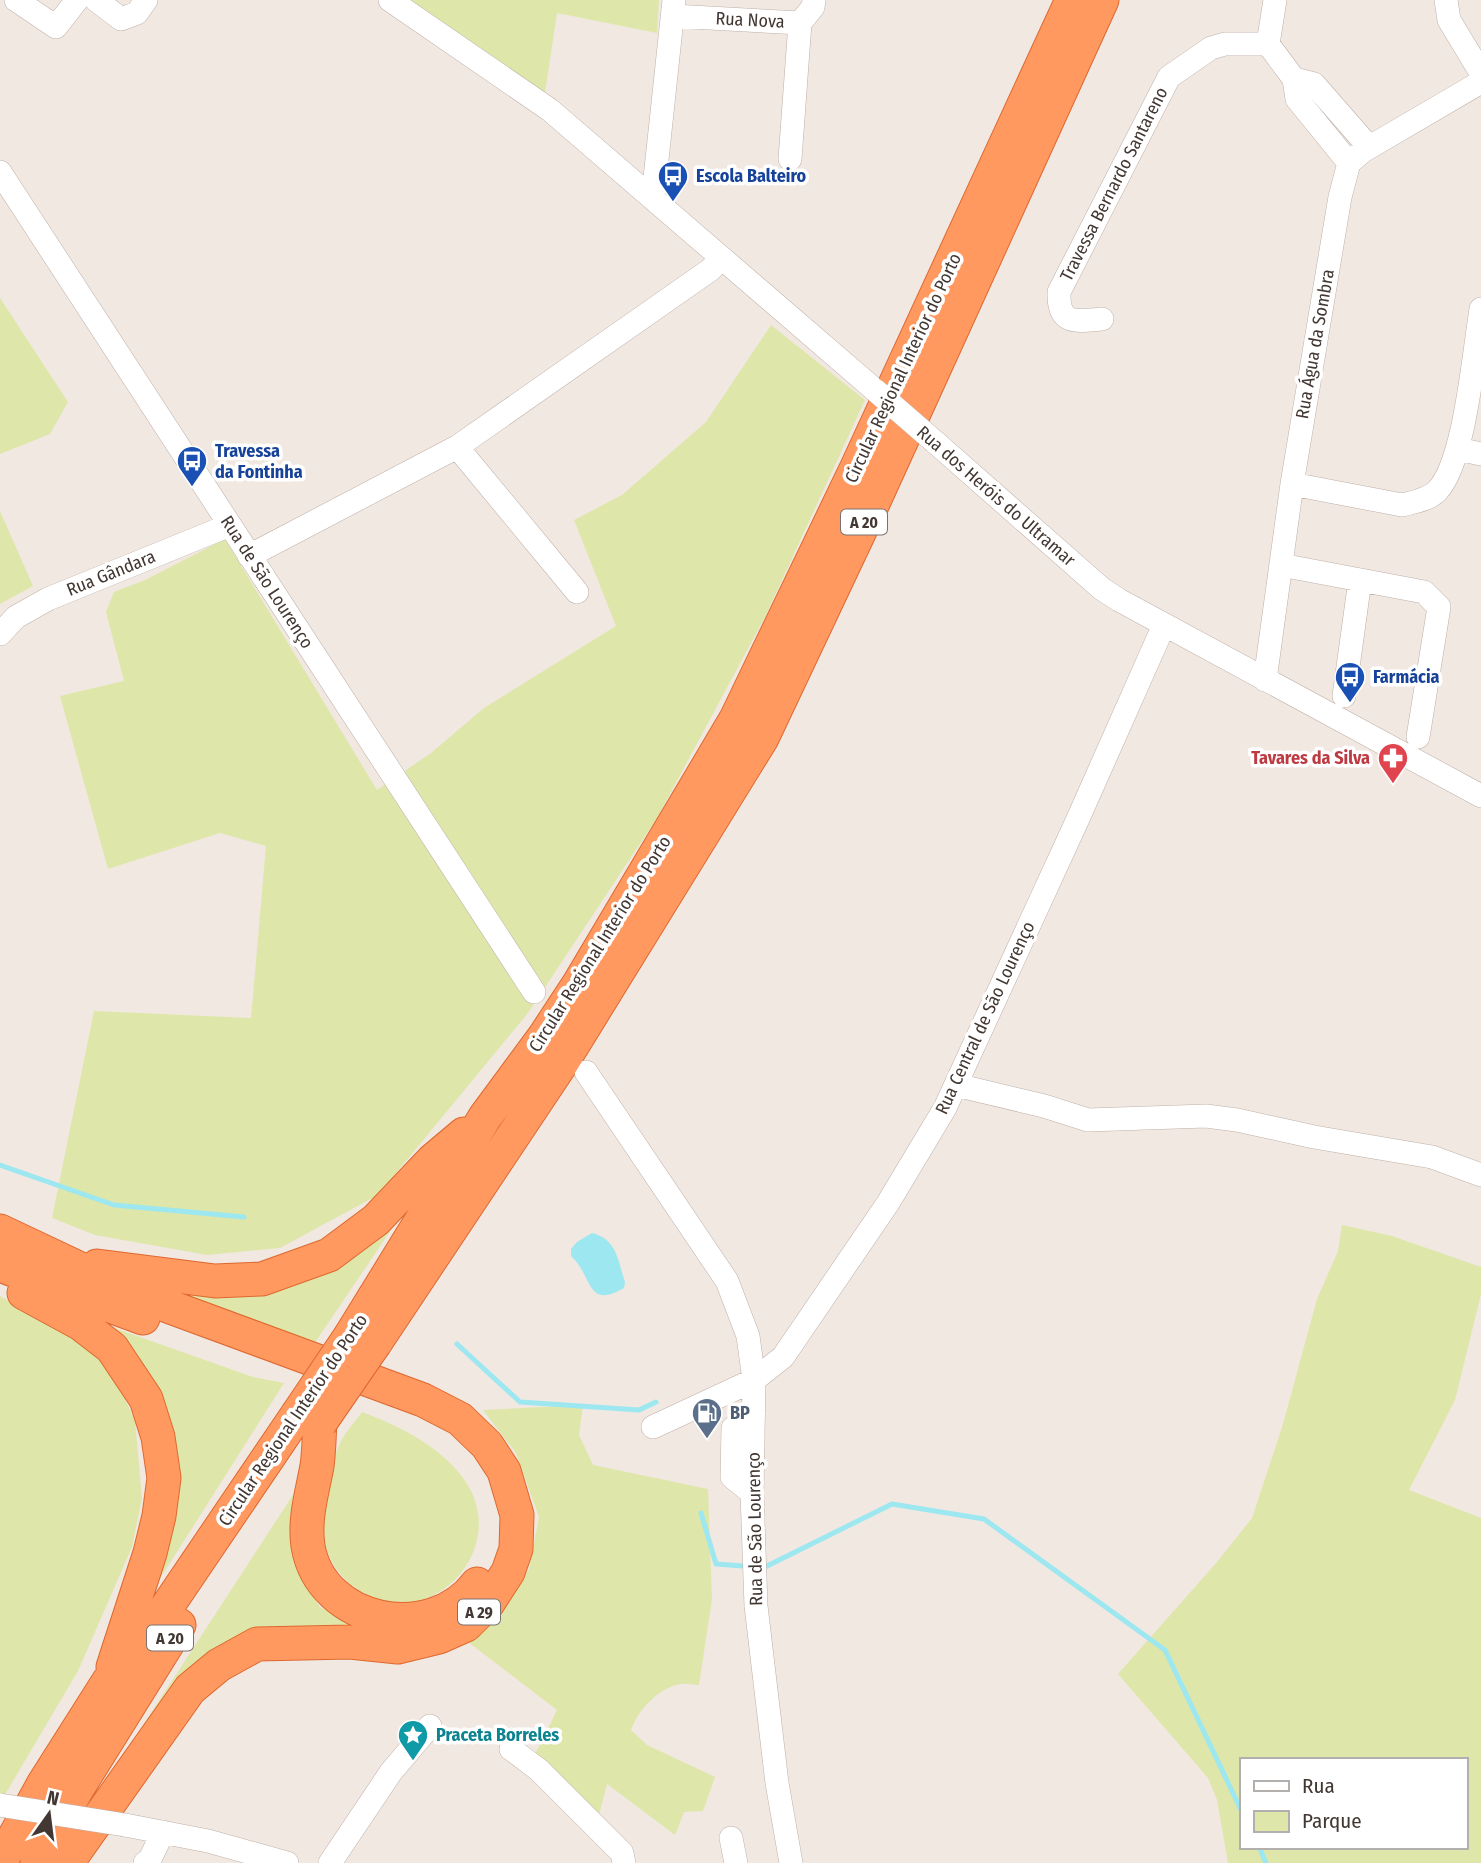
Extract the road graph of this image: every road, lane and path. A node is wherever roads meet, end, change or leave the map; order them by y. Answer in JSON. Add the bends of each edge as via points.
{"nodes":[{"id":1,"x":16,"y":0,"type":"edge"},
{"id":2,"x":77,"y":0,"type":"edge"},
{"id":3,"x":96,"y":0,"type":"edge"},
{"id":4,"x":145,"y":0,"type":"edge"},
{"id":5,"x":390,"y":0,"type":"edge"},
{"id":6,"x":814,"y":0,"type":"edge"},
{"id":7,"x":1072,"y":0,"type":"edge"},
{"id":8,"x":1102,"y":0,"type":"edge"},
{"id":9,"x":1275,"y":0,"type":"edge"},
{"id":10,"x":1446,"y":0,"type":"edge"},
{"id":11,"x":674,"y":8,"type":"edge"},
{"id":12,"x":800,"y":23,"type":"junction"},
{"id":13,"x":1268,"y":44,"type":"junction"},
{"id":14,"x":1481,"y":73,"type":"edge"},
{"id":15,"x":1294,"y":79,"type":"junction"},
{"id":16,"x":1481,"y":82,"type":"edge"},
{"id":17,"x":1369,"y":148,"type":"junction"},
{"id":18,"x":790,"y":159,"type":"dead end"},
{"id":19,"x":1349,"y":163,"type":"junction"},
{"id":20,"x":1,"y":176,"type":"edge"},
{"id":21,"x":653,"y":197,"type":"junction"},
{"id":22,"x":722,"y":258,"type":"junction"},
{"id":23,"x":1481,"y":309,"type":"edge"},
{"id":24,"x":1102,"y":319,"type":"dead end"},
{"id":25,"x":457,"y":447,"type":"junction"},
{"id":26,"x":1458,"y":449,"type":"junction"},
{"id":27,"x":1481,"y":454,"type":"edge"},
{"id":28,"x":1292,"y":484,"type":"junction"},
{"id":29,"x":230,"y":525,"type":"junction"},
{"id":30,"x":249,"y":556,"type":"junction"},
{"id":31,"x":1281,"y":565,"type":"junction"},
{"id":32,"x":1360,"y":580,"type":"junction"},
{"id":33,"x":578,"y":592,"type":"dead end"},
{"id":34,"x":1164,"y":625,"type":"junction"},
{"id":35,"x":0,"y":634,"type":"edge"},
{"id":36,"x":1265,"y":680,"type":"junction"},
{"id":37,"x":1344,"y":696,"type":"dead end"},
{"id":38,"x":1418,"y":737,"type":"dead end"},
{"id":39,"x":1481,"y":796,"type":"edge"},
{"id":40,"x":534,"y":992,"type":"dead end"},
{"id":41,"x":586,"y":1072,"type":"dead end"},
{"id":42,"x":956,"y":1085,"type":"junction"},
{"id":43,"x":485,"y":1117,"type":"junction"},
{"id":44,"x":1481,"y":1175,"type":"edge"},
{"id":45,"x":0,"y":1231,"type":"edge"},
{"id":46,"x":70,"y":1263,"type":"junction"},
{"id":47,"x":0,"y":1265,"type":"edge"},
{"id":48,"x":0,"y":1272,"type":"edge"},
{"id":49,"x":363,"y":1339,"type":"junction"},
{"id":50,"x":754,"y":1380,"type":"junction"},
{"id":51,"x":309,"y":1419,"type":"junction"},
{"id":52,"x":653,"y":1427,"type":"dead end"},
{"id":53,"x":108,"y":1682,"type":"junction"},
{"id":54,"x":430,"y":1726,"type":"dead end"},
{"id":55,"x":511,"y":1749,"type":"dead end"},
{"id":56,"x":0,"y":1805,"type":"edge"},
{"id":57,"x":163,"y":1832,"type":"junction"},
{"id":58,"x":731,"y":1838,"type":"dead end"},
{"id":59,"x":0,"y":1863,"type":"edge"},
{"id":60,"x":37,"y":1863,"type":"edge"},
{"id":61,"x":67,"y":1863,"type":"edge"},
{"id":62,"x":145,"y":1863,"type":"edge"},
{"id":63,"x":288,"y":1863,"type":"edge"},
{"id":64,"x":330,"y":1863,"type":"edge"},
{"id":65,"x":624,"y":1863,"type":"edge"},
{"id":66,"x":736,"y":1863,"type":"edge"},
{"id":67,"x":791,"y":1863,"type":"edge"}],
"edges":[{"from":1,"to":2,"type":"street","via":[[56,27]]},
{"from":3,"to":4,"type":"street","via":[[121,19],[136,13]]},
{"from":5,"to":21,"type":"street","name":"Rua dos Heróis do Ultramar","via":[[550,110]]},
{"from":6,"to":12,"type":"street","name":"Rua Nova"},
{"from":7,"to":43,"type":"highway","name":"Circular Regional Interior do Porto","number":"A 20","via":[[736,719],[580,982]]},
{"from":8,"to":49,"type":"highway","name":"Circular Regional Interior do Porto","number":"A 20","via":[[762,738],[561,1064],[403,1303]]},
{"from":9,"to":13,"type":"street"},
{"from":10,"to":14,"type":"street","via":[[1448,20]]},
{"from":11,"to":12,"type":"street","name":"Rua Nova"},
{"from":11,"to":21,"type":"street"},
{"from":12,"to":18,"type":"street"},
{"from":13,"to":15,"type":"street"},
{"from":13,"to":24,"type":"street","name":"Travessa Bernardo Santareno","via":[[1211,48],[1170,78],[1059,292],[1066,318]]},
{"from":15,"to":17,"type":"street","via":[[1314,84]]},
{"from":15,"to":19,"type":"street","via":[[1297,99]]},
{"from":16,"to":17,"type":"street"},
{"from":17,"to":19,"type":"street"},
{"from":19,"to":28,"type":"street","name":"Rua Água da Sombra"},
{"from":20,"to":29,"type":"street","name":"Rua de São Lourenço"},
{"from":21,"to":22,"type":"street","name":"Rua dos Heróis do Ultramar"},
{"from":22,"to":25,"type":"street"},
{"from":22,"to":34,"type":"street","name":"Rua dos Heróis do Ultramar","bridge":true,"via":[[1102,589]]},
{"from":23,"to":26,"type":"street"},
{"from":25,"to":30,"type":"street"},
{"from":25,"to":33,"type":"street"},
{"from":26,"to":27,"type":"street"},
{"from":26,"to":28,"type":"street","via":[[1448,477],[1436,492],[1402,505]]},
{"from":28,"to":31,"type":"street","name":"Rua Água da Sombra"},
{"from":29,"to":30,"type":"street","name":"Rua de São Lourenço"},
{"from":29,"to":35,"type":"street","name":"Rua Gândara","via":[[48,599],[16,617]]},
{"from":30,"to":40,"type":"street","name":"Rua de São Lourenço"},
{"from":31,"to":32,"type":"street"},
{"from":31,"to":36,"type":"street","name":"Rua Água da Sombra"},
{"from":32,"to":37,"type":"street"},
{"from":32,"to":38,"type":"street","via":[[1423,592],[1439,607]]},
{"from":34,"to":36,"type":"street","name":"Rua dos Heróis do Ultramar"},
{"from":34,"to":42,"type":"street","name":"Rua Central de São Lourenço"},
{"from":36,"to":39,"type":"street","name":"Rua dos Heróis do Ultramar"},
{"from":41,"to":50,"type":"street","name":"Rua de São Lourenço","via":[[727,1281],[748,1336]]},
{"from":42,"to":44,"type":"street","via":[[1088,1120],[1206,1116],[1237,1120],[1432,1157]]},
{"from":42,"to":50,"type":"street","name":"Rua Central de São Lourenço","via":[[888,1203],[783,1357]]},
{"from":43,"to":46,"type":"highway","number":"A 29","via":[[432,1161],[376,1220],[329,1255],[262,1279],[215,1282]]},
{"from":43,"to":49,"type":"highway","name":"Circular Regional Interior do Porto","number":"A 20"},
{"from":45,"to":46,"type":"highway","number":"A 29"},
{"from":46,"to":61,"type":"highway","number":"A 29","via":[[127,1291],[423,1400],[460,1419],[503,1471],[517,1515],[516,1549],[508,1572],[466,1625],[398,1647],[350,1642],[257,1644],[219,1665],[190,1689]]},
{"from":47,"to":51,"type":"highway","number":"A 29","via":[[396,1410],[444,1436],[474,1462],[488,1484],[497,1518],[492,1553],[475,1587],[458,1604],[420,1620],[383,1620],[344,1603],[320,1577],[308,1548],[307,1522],[317,1466]]},
{"from":48,"to":53,"type":"highway","via":[[30,1297],[81,1324],[113,1348],[146,1399],[158,1437],[164,1478],[159,1516]]},
{"from":49,"to":51,"type":"highway","name":"Circular Regional Interior do Porto","number":"A 20","bridge":true},
{"from":50,"to":52,"type":"street","name":"Rua Central de São Lourenço"},
{"from":50,"to":67,"type":"street","name":"Rua de São Lourenço","via":[[756,1606]]},
{"from":51,"to":53,"type":"highway","name":"Circular Regional Interior do Porto","number":"A 20"},
{"from":51,"to":60,"type":"highway","name":"Circular Regional Interior do Porto","number":"A 20","via":[[76,1789]]},
{"from":53,"to":59,"type":"highway","name":"Circular Regional Interior do Porto","number":"A 20"},
{"from":54,"to":64,"type":"street","via":[[391,1772]]},
{"from":55,"to":65,"type":"street","via":[[539,1770],[622,1853]]},
{"from":56,"to":57,"type":"street","bridge":true},
{"from":57,"to":62,"type":"street"},
{"from":57,"to":63,"type":"street"},
{"from":58,"to":66,"type":"street"}]}
